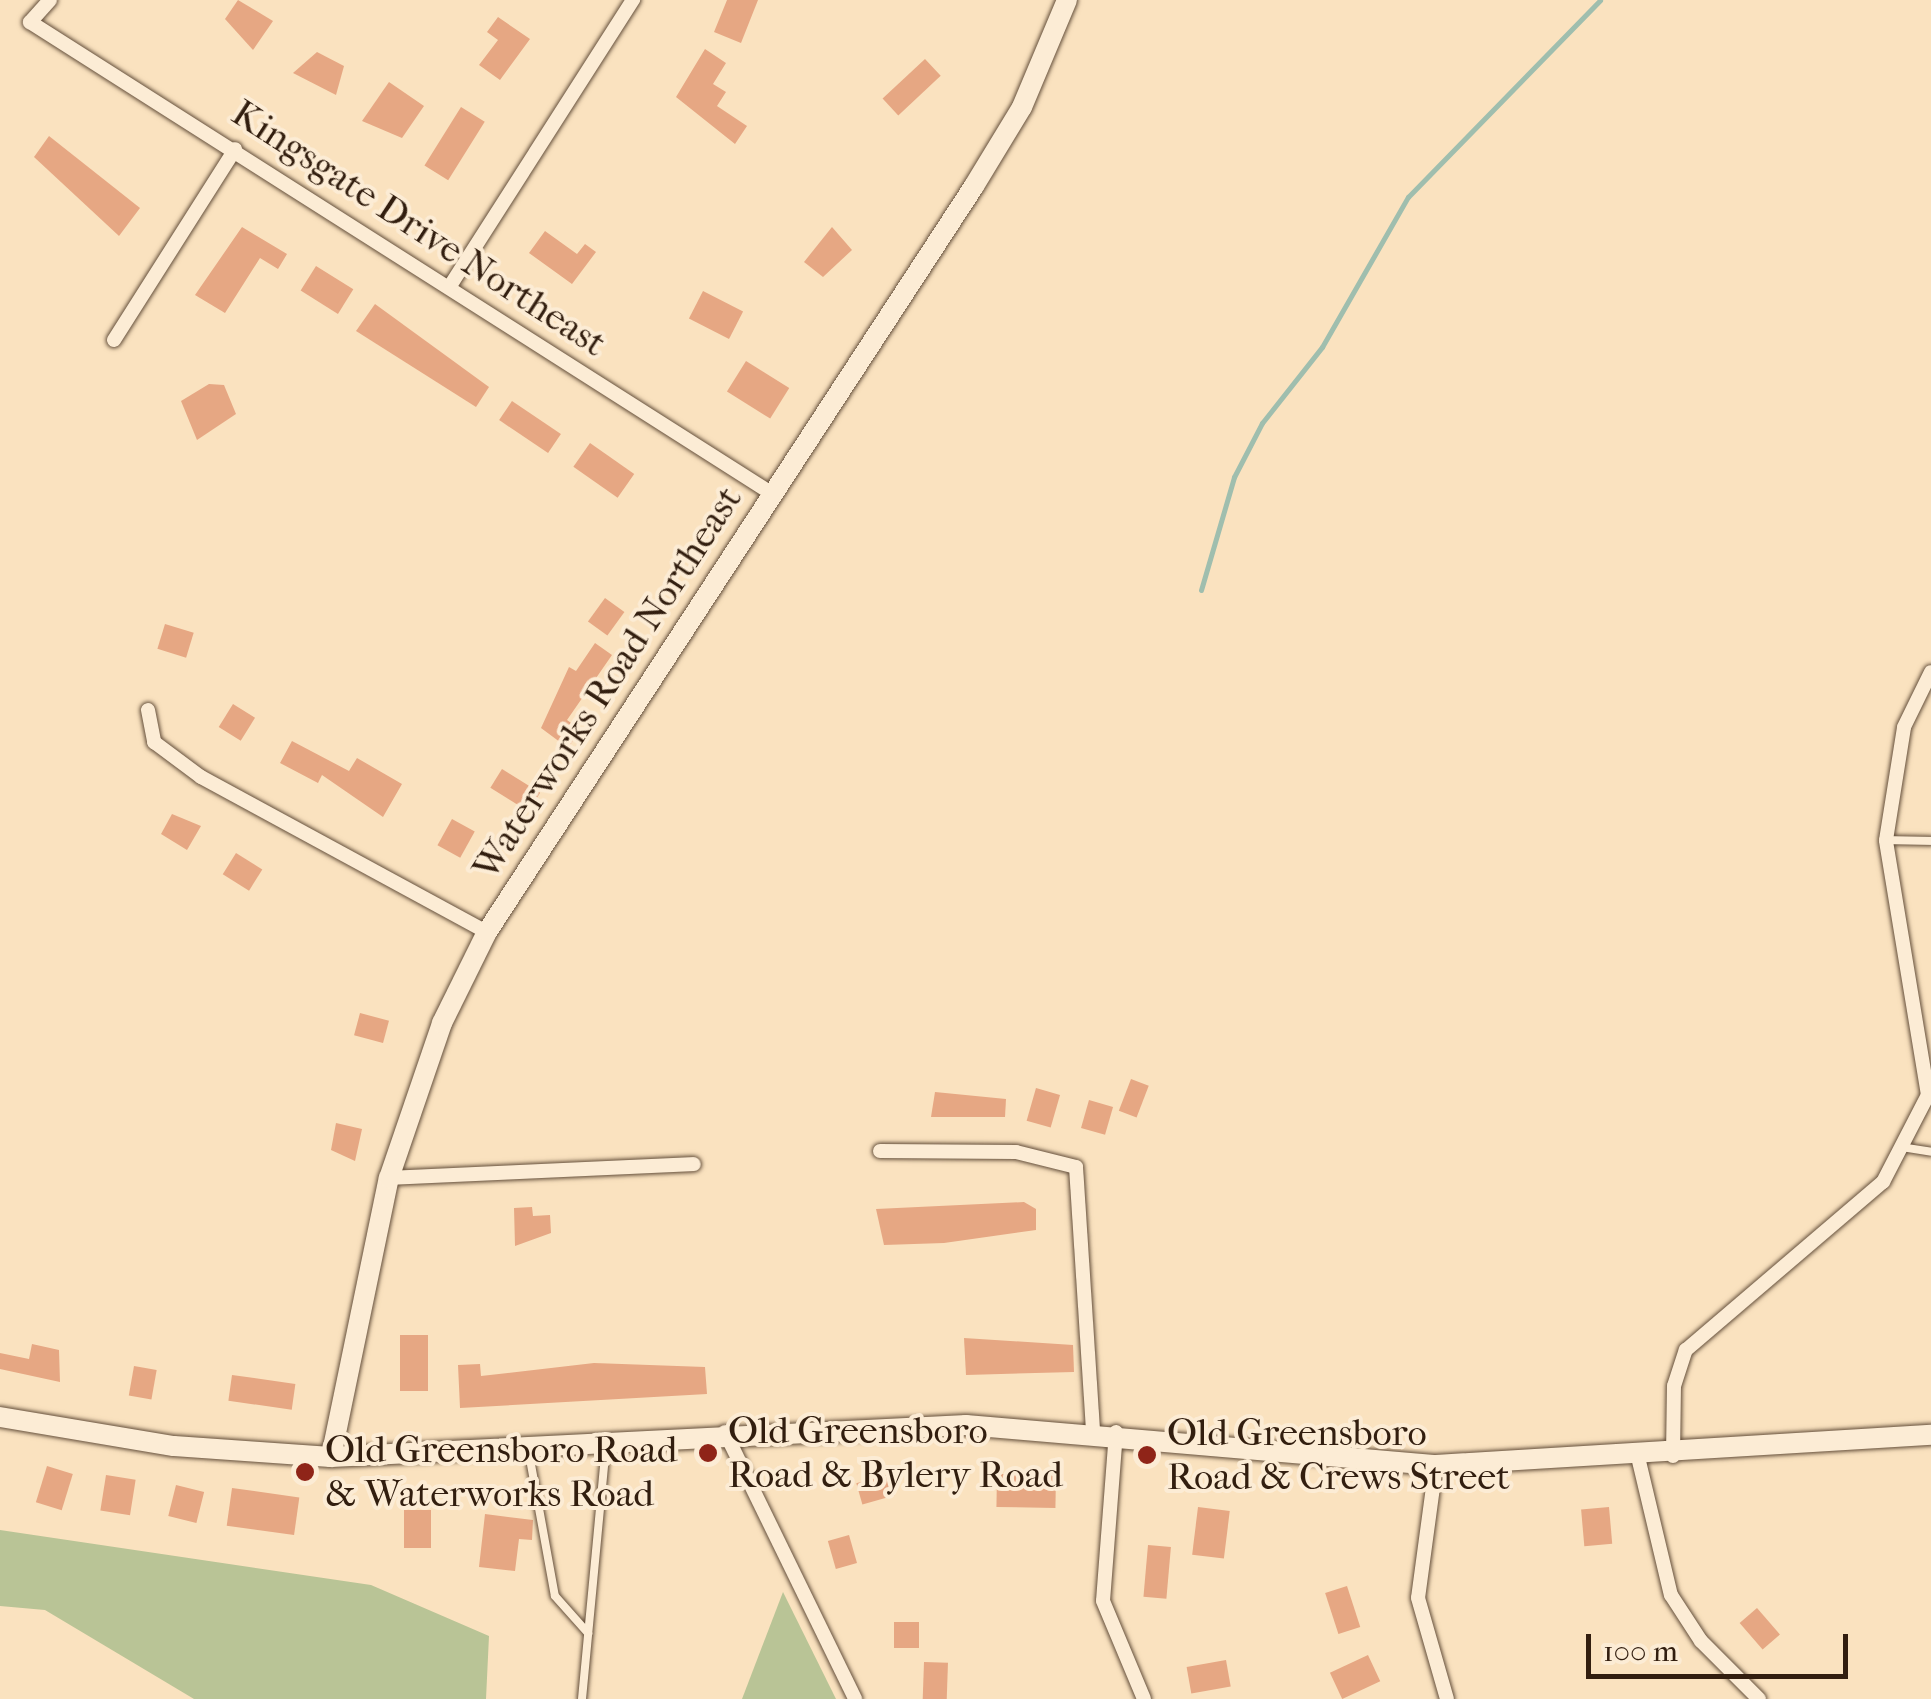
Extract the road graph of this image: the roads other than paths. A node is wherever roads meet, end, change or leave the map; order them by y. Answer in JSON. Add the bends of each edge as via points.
{"nodes":[{"id":1,"x":50,"y":0,"type":"edge"},
{"id":2,"x":633,"y":0,"type":"edge"},
{"id":3,"x":1067,"y":0,"type":"edge"},
{"id":4,"x":236,"y":149,"type":"junction"},
{"id":5,"x":450,"y":286,"type":"junction"},
{"id":6,"x":114,"y":340,"type":"dead end"},
{"id":7,"x":771,"y":493,"type":"junction"},
{"id":8,"x":1931,"y":672,"type":"edge"},
{"id":9,"x":148,"y":710,"type":"dead end"},
{"id":10,"x":1886,"y":840,"type":"junction"},
{"id":11,"x":1931,"y":840,"type":"edge"},
{"id":12,"x":487,"y":932,"type":"junction"},
{"id":13,"x":1902,"y":1147,"type":"junction"},
{"id":14,"x":880,"y":1151,"type":"dead end"},
{"id":15,"x":1931,"y":1152,"type":"edge"},
{"id":16,"x":694,"y":1164,"type":"dead end"},
{"id":17,"x":389,"y":1178,"type":"junction"},
{"id":18,"x":0,"y":1417,"type":"edge"},
{"id":19,"x":725,"y":1432,"type":"junction"},
{"id":20,"x":1093,"y":1432,"type":"junction"},
{"id":21,"x":1116,"y":1432,"type":"junction"},
{"id":22,"x":1931,"y":1435,"type":"edge"},
{"id":23,"x":606,"y":1439,"type":"junction"},
{"id":24,"x":528,"y":1444,"type":"junction"},
{"id":25,"x":1674,"y":1456,"type":"junction"},
{"id":26,"x":331,"y":1457,"type":"junction"},
{"id":27,"x":1638,"y":1457,"type":"junction"},
{"id":28,"x":1436,"y":1465,"type":"junction"},
{"id":29,"x":588,"y":1633,"type":"junction"},
{"id":30,"x":582,"y":1699,"type":"edge"},
{"id":31,"x":855,"y":1699,"type":"edge"},
{"id":32,"x":1144,"y":1699,"type":"edge"},
{"id":33,"x":1447,"y":1699,"type":"edge"},
{"id":34,"x":1758,"y":1699,"type":"edge"}],
"edges":[{"from":1,"to":4,"type":"street","name":"Kingsgate Drive Northeast","via":[[30,22]]},
{"from":2,"to":5,"type":"street"},
{"from":3,"to":7,"type":"street","name":"Waterworks Road Northeast","via":[[1022,107]]},
{"from":4,"to":5,"type":"street","name":"Kingsgate Drive Northeast"},
{"from":4,"to":6,"type":"street"},
{"from":5,"to":7,"type":"street","name":"Kingsgate Drive Northeast"},
{"from":7,"to":12,"type":"street","name":"Waterworks Road Northeast"},
{"from":8,"to":10,"type":"street","via":[[1904,727]]},
{"from":9,"to":12,"type":"street","via":[[154,742],[202,777]]},
{"from":10,"to":11,"type":"lane"},
{"from":10,"to":13,"type":"street","via":[[1928,1095]]},
{"from":12,"to":17,"type":"street","name":"Waterworks Road Northeast","via":[[442,1023]]},
{"from":13,"to":15,"type":"lane"},
{"from":13,"to":25,"type":"street","via":[[1884,1182],[1686,1350],[1674,1386]]},
{"from":14,"to":20,"type":"street","via":[[1016,1152],[1076,1167]]},
{"from":16,"to":17,"type":"street"},
{"from":17,"to":26,"type":"street","name":"Waterworks Road Northeast"},
{"from":18,"to":26,"type":"street","via":[[174,1446]]},
{"from":19,"to":20,"type":"street","via":[[966,1424]]},
{"from":19,"to":23,"type":"street"},
{"from":19,"to":31,"type":"street"},
{"from":20,"to":21,"type":"street"},
{"from":21,"to":28,"type":"street","via":[[1346,1463]]},
{"from":21,"to":32,"type":"street","via":[[1103,1602]]},
{"from":22,"to":25,"type":"street"},
{"from":23,"to":24,"type":"street"},
{"from":23,"to":29,"type":"lane"},
{"from":24,"to":26,"type":"street"},
{"from":24,"to":29,"type":"lane","via":[[555,1596]]},
{"from":25,"to":27,"type":"street"},
{"from":27,"to":28,"type":"street"},
{"from":27,"to":34,"type":"street","via":[[1672,1595],[1701,1641]]},
{"from":28,"to":33,"type":"street","via":[[1418,1598]]},
{"from":29,"to":30,"type":"lane"}]}
